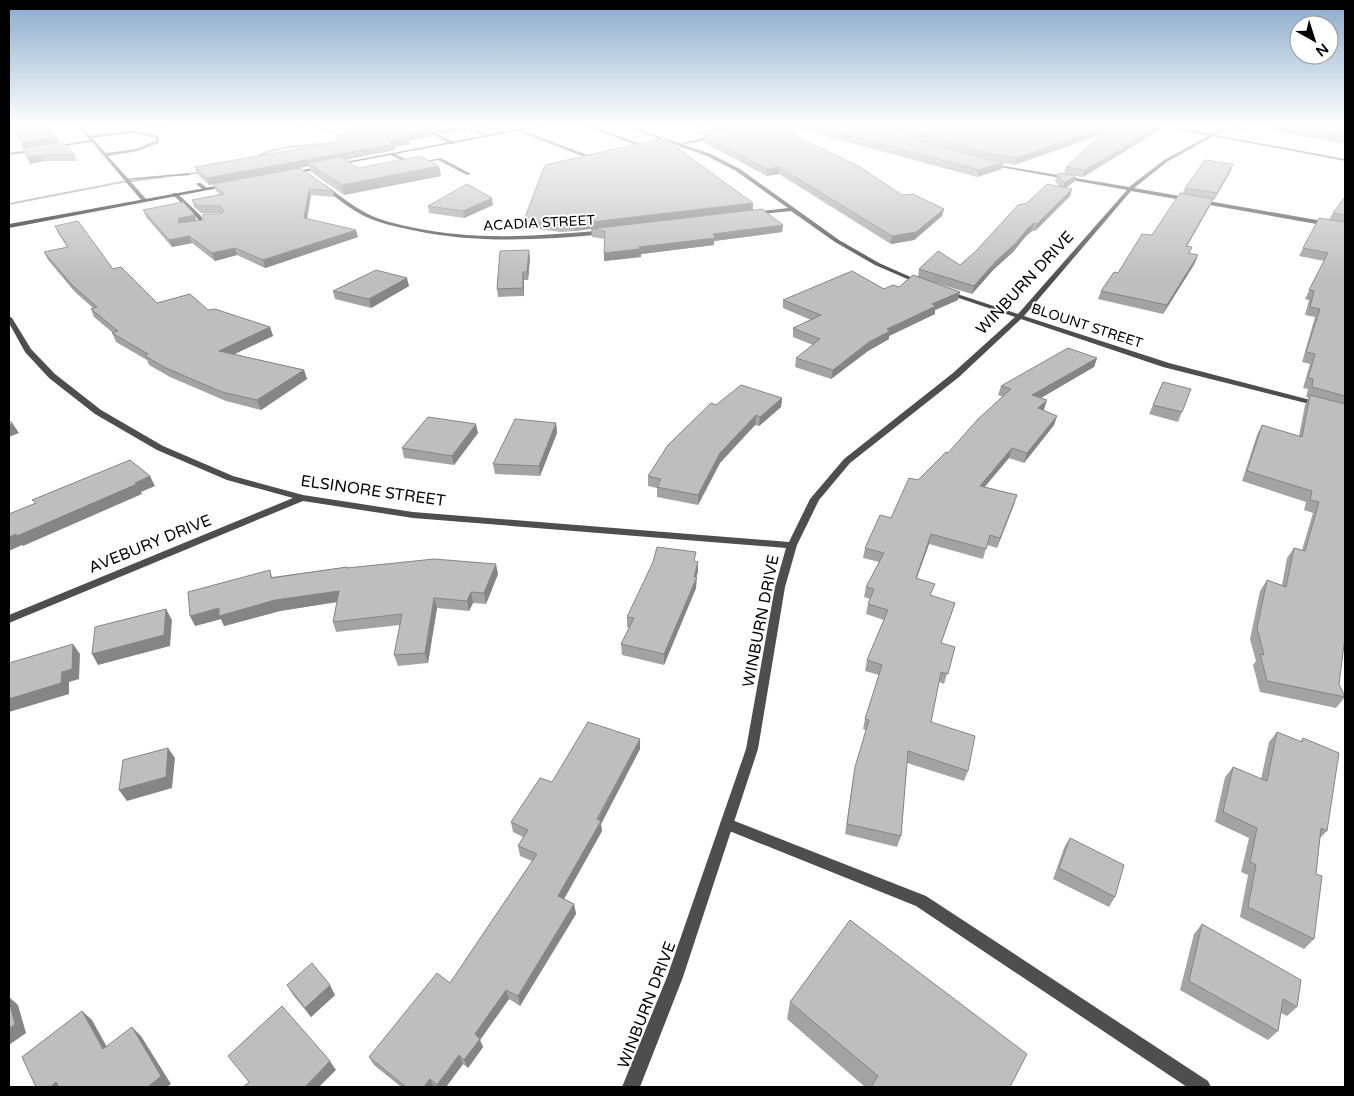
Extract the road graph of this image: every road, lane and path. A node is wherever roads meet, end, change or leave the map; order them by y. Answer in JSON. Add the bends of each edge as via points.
{"nodes":[{"id":1,"x":124,"y":176,"type":"edge"},
{"id":2,"x":162,"y":176,"type":"edge"},
{"id":3,"x":747,"y":176,"type":"edge"},
{"id":4,"x":1059,"y":176,"type":"edge"},
{"id":5,"x":1146,"y":176,"type":"edge"},
{"id":6,"x":126,"y":179,"type":"junction"},
{"id":7,"x":318,"y":182,"type":"edge"},
{"id":8,"x":234,"y":183,"type":"edge"},
{"id":9,"x":200,"y":184,"type":"edge"},
{"id":10,"x":206,"y":189,"type":"junction"},
{"id":11,"x":1130,"y":189,"type":"junction"},
{"id":12,"x":175,"y":194,"type":"junction"},
{"id":13,"x":144,"y":200,"type":"junction"},
{"id":14,"x":792,"y":209,"type":"junction"},
{"id":15,"x":745,"y":215,"type":"edge"},
{"id":16,"x":199,"y":217,"type":"junction"},
{"id":17,"x":207,"y":217,"type":"edge"},
{"id":18,"x":9,"y":226,"type":"edge"},
{"id":19,"x":1345,"y":227,"type":"edge"},
{"id":20,"x":184,"y":228,"type":"edge"},
{"id":21,"x":612,"y":231,"type":"edge"},
{"id":22,"x":925,"y":284,"type":"edge"},
{"id":23,"x":934,"y":288,"type":"edge"},
{"id":24,"x":1019,"y":316,"type":"junction"},
{"id":25,"x":9,"y":318,"type":"edge"},
{"id":26,"x":1345,"y":411,"type":"edge"},
{"id":27,"x":302,"y":498,"type":"junction"},
{"id":28,"x":792,"y":545,"type":"junction"},
{"id":29,"x":9,"y":619,"type":"edge"},
{"id":30,"x":727,"y":824,"type":"junction"},
{"id":31,"x":631,"y":1087,"type":"edge"},
{"id":32,"x":1202,"y":1087,"type":"edge"}],
"edges":[{"from":1,"to":6,"type":"street"},
{"from":2,"to":6,"type":"street"},
{"from":3,"to":14,"type":"street"},
{"from":4,"to":11,"type":"street"},
{"from":5,"to":11,"type":"street","name":"WINBURN DRIVE"},
{"from":6,"to":13,"type":"street"},
{"from":7,"to":21,"type":"street","name":"ACADIA STREET","via":[[372,217],[440,234],[518,239]]},
{"from":8,"to":10,"type":"main road"},
{"from":9,"to":10,"type":"street"},
{"from":10,"to":12,"type":"main road"},
{"from":11,"to":19,"type":"street"},
{"from":11,"to":24,"type":"street","name":"WINBURN DRIVE"},
{"from":12,"to":13,"type":"main road"},
{"from":12,"to":16,"type":"street"},
{"from":13,"to":18,"type":"main road"},
{"from":14,"to":15,"type":"street"},
{"from":14,"to":22,"type":"street","via":[[869,260]]},
{"from":16,"to":17,"type":"street"},
{"from":16,"to":20,"type":"street","via":[[203,224]]},
{"from":23,"to":24,"type":"street","name":"BLOUNT STREET"},
{"from":24,"to":26,"type":"street","name":"BLOUNT STREET","via":[[1166,365]]},
{"from":24,"to":28,"type":"street","name":"WINBURN DRIVE","via":[[956,375],[848,461],[815,499]]},
{"from":25,"to":27,"type":"street","name":"ELSINORE STREET","via":[[28,350],[52,376],[98,412],[160,448],[230,478]]},
{"from":27,"to":28,"type":"street","name":"ELSINORE STREET","via":[[413,515]]},
{"from":27,"to":29,"type":"street","name":"AVEBURY DRIVE"},
{"from":28,"to":30,"type":"street","name":"WINBURN DRIVE","via":[[780,587],[752,749]]},
{"from":30,"to":31,"type":"street","name":"WINBURN DRIVE","via":[[676,976]]},
{"from":30,"to":32,"type":"street","via":[[921,902]]}]}
